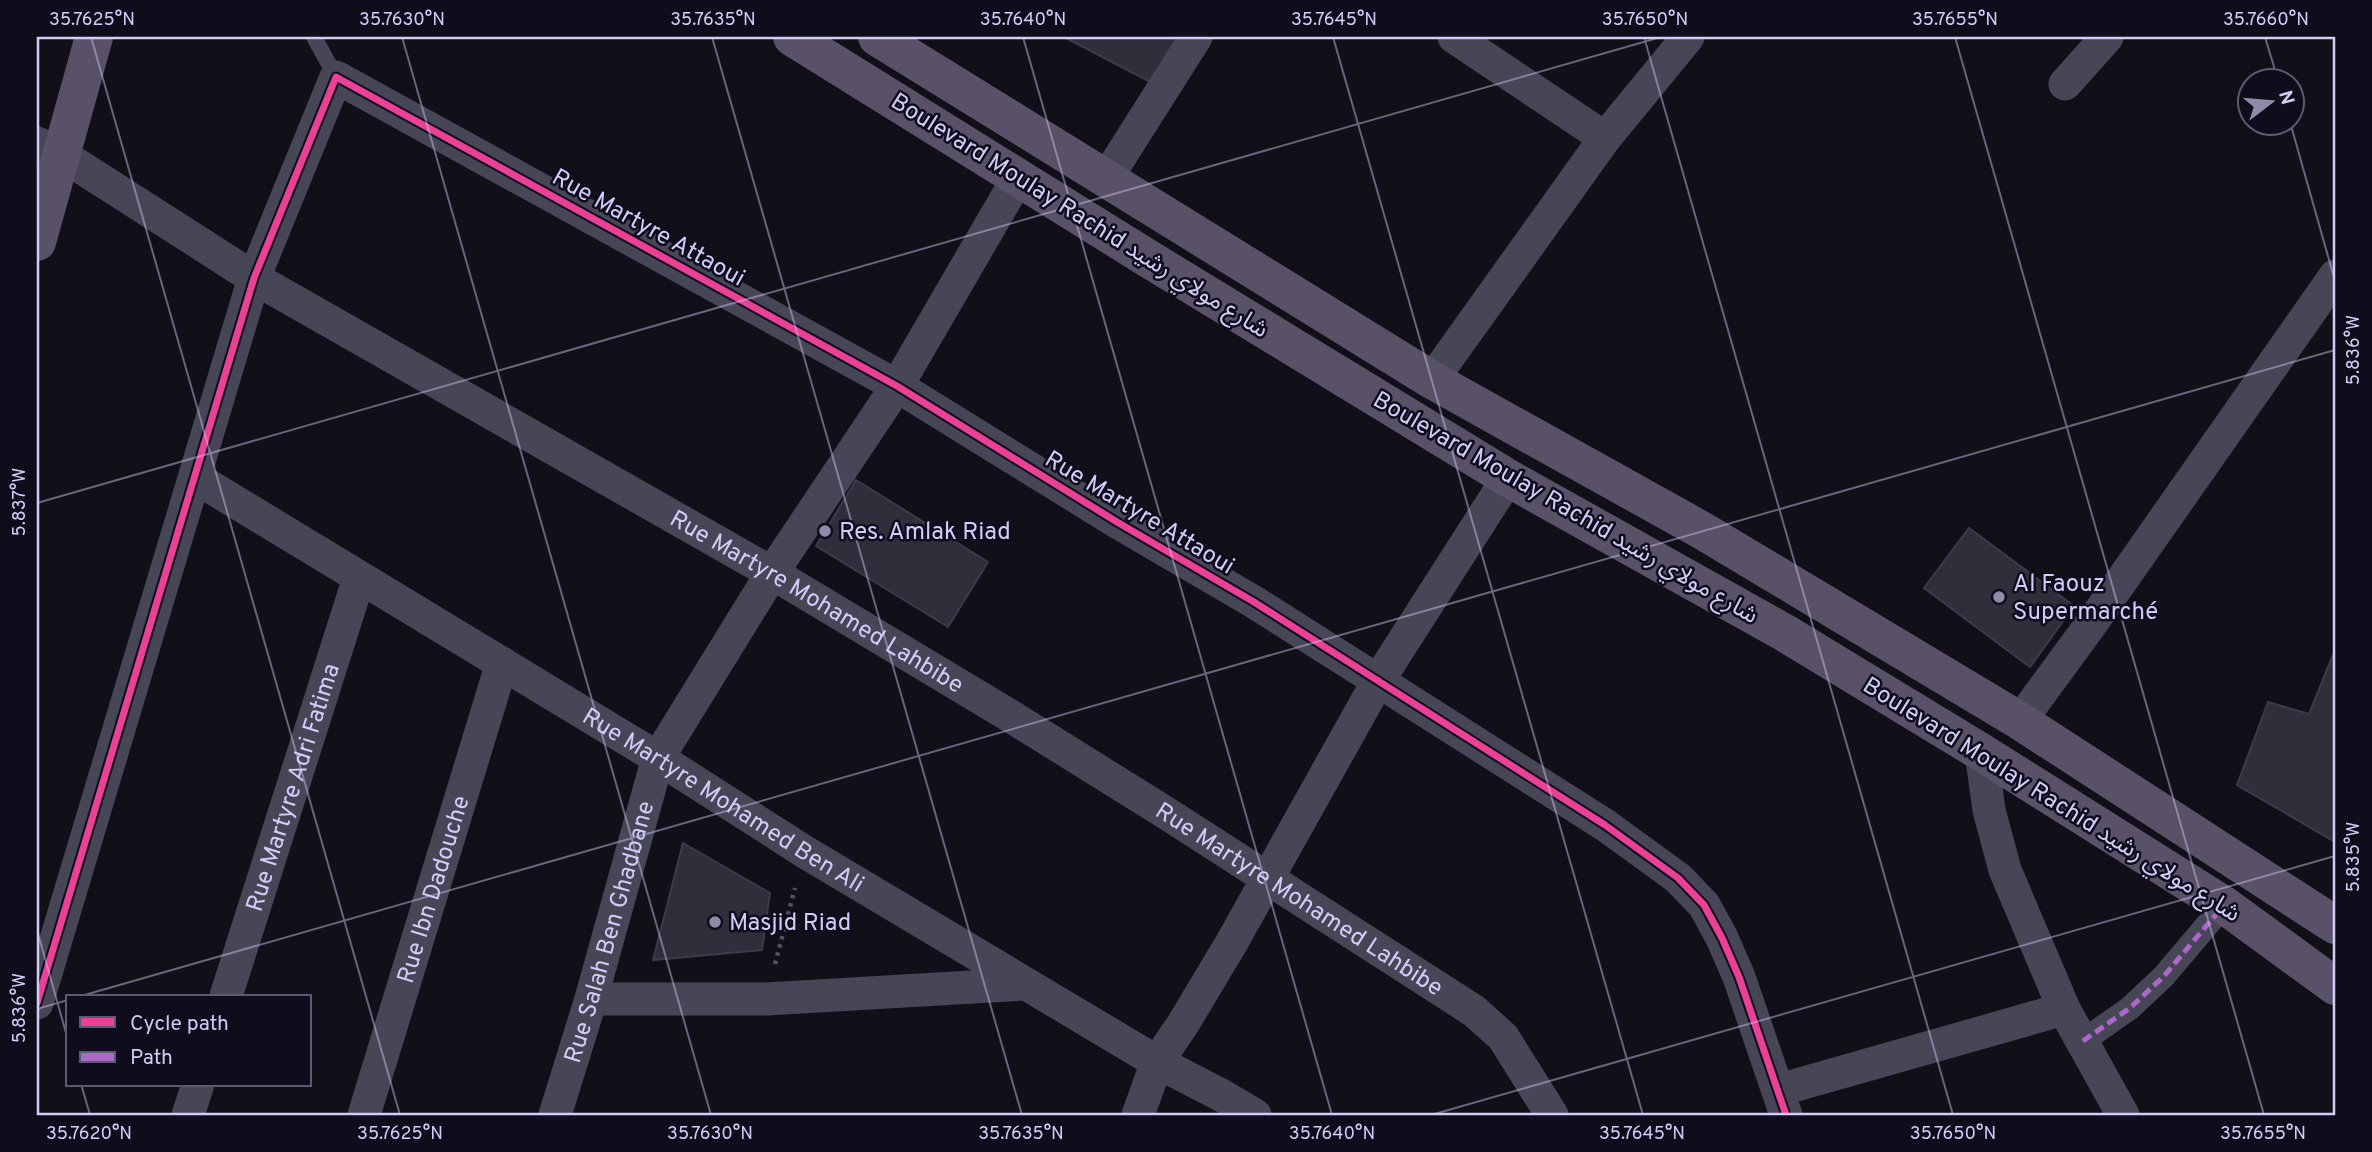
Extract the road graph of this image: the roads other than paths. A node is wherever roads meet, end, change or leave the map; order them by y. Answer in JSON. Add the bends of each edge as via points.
{"nodes":[{"id":1,"x":94,"y":37,"type":"edge"},
{"id":2,"x":314,"y":37,"type":"edge"},
{"id":3,"x":792,"y":37,"type":"edge"},
{"id":4,"x":877,"y":37,"type":"edge"},
{"id":5,"x":1196,"y":37,"type":"edge"},
{"id":6,"x":1454,"y":37,"type":"edge"},
{"id":7,"x":1688,"y":37,"type":"edge"},
{"id":8,"x":2107,"y":37,"type":"edge"},
{"id":9,"x":336,"y":77,"type":"junction"},
{"id":10,"x":2064,"y":84,"type":"dead end"},
{"id":11,"x":1605,"y":138,"type":"junction"},
{"id":12,"x":49,"y":149,"type":"edge"},
{"id":13,"x":1018,"y":178,"type":"junction"},
{"id":14,"x":1106,"y":179,"type":"junction"},
{"id":15,"x":37,"y":242,"type":"edge"},
{"id":16,"x":2335,"y":276,"type":"edge"},
{"id":17,"x":254,"y":278,"type":"junction"},
{"id":18,"x":1433,"y":380,"type":"junction"},
{"id":19,"x":897,"y":386,"type":"junction"},
{"id":20,"x":196,"y":478,"type":"junction"},
{"id":21,"x":1508,"y":478,"type":"junction"},
{"id":22,"x":772,"y":573,"type":"junction"},
{"id":23,"x":359,"y":578,"type":"junction"},
{"id":24,"x":502,"y":663,"type":"junction"},
{"id":25,"x":1378,"y":681,"type":"junction"},
{"id":26,"x":2020,"y":721,"type":"junction"},
{"id":27,"x":1981,"y":752,"type":"junction"},
{"id":28,"x":658,"y":758,"type":"junction"},
{"id":29,"x":1269,"y":878,"type":"junction"},
{"id":30,"x":2224,"y":905,"type":"junction"},
{"id":31,"x":2335,"y":925,"type":"edge"},
{"id":32,"x":1024,"y":984,"type":"junction"},
{"id":33,"x":2335,"y":986,"type":"edge"},
{"id":34,"x":226,"y":995,"type":"edge"},
{"id":35,"x":591,"y":999,"type":"junction"},
{"id":36,"x":37,"y":1003,"type":"edge"},
{"id":37,"x":2064,"y":1009,"type":"junction"},
{"id":38,"x":2083,"y":1041,"type":"junction"},
{"id":39,"x":1157,"y":1062,"type":"junction"},
{"id":40,"x":197,"y":1086,"type":"edge"},
{"id":41,"x":1783,"y":1103,"type":"edge"},
{"id":42,"x":188,"y":1115,"type":"edge"},
{"id":43,"x":364,"y":1115,"type":"edge"},
{"id":44,"x":555,"y":1115,"type":"edge"},
{"id":45,"x":1138,"y":1115,"type":"edge"},
{"id":46,"x":1255,"y":1115,"type":"edge"},
{"id":47,"x":1552,"y":1115,"type":"edge"},
{"id":48,"x":2123,"y":1115,"type":"edge"}],
"edges":[{"from":1,"to":12,"type":"main road"},
{"from":2,"to":9,"type":"lane"},
{"from":3,"to":13,"type":"main road","name":"Boulevard Moulay Rachid شارع مولاي رشيد"},
{"from":4,"to":14,"type":"main road","name":"Boulevard Moulay Rachid شارع مولاي رشيد"},
{"from":5,"to":14,"type":"street"},
{"from":6,"to":11,"type":"street"},
{"from":7,"to":11,"type":"street"},
{"from":8,"to":10,"type":"street"},
{"from":9,"to":17,"type":"street"},
{"from":9,"to":19,"type":"street","name":"Rue Martyre Attaoui"},
{"from":11,"to":18,"type":"street"},
{"from":12,"to":15,"type":"main road"},
{"from":12,"to":17,"type":"street","name":"Rue Martyre Mohamed Lahbibe"},
{"from":13,"to":19,"type":"street","name":"Rue Salah Ben Ghadbane"},
{"from":13,"to":21,"type":"main road","name":"Boulevard Moulay Rachid شارع مولاي رشيد"},
{"from":14,"to":18,"type":"main road","name":"Boulevard Moulay Rachid شارع مولاي رشيد"},
{"from":16,"to":26,"type":"street"},
{"from":17,"to":20,"type":"street"},
{"from":17,"to":22,"type":"street","name":"Rue Martyre Mohamed Lahbibe"},
{"from":18,"to":26,"type":"main road","name":"Boulevard Moulay Rachid شارع مولاي رشيد","via":[[1703,531]]},
{"from":19,"to":22,"type":"street","name":"Rue Salah Ben Ghadbane"},
{"from":19,"to":25,"type":"street","name":"Rue Martyre Attaoui"},
{"from":20,"to":23,"type":"street","name":"Rue Martyre Mohamed Ben Ali"},
{"from":20,"to":36,"type":"street"},
{"from":21,"to":25,"type":"street"},
{"from":21,"to":27,"type":"main road","name":"Boulevard Moulay Rachid شارع مولاي رشيد","via":[[1785,633]]},
{"from":22,"to":28,"type":"street","name":"Rue Salah Ben Ghadbane"},
{"from":22,"to":29,"type":"street","name":"Rue Martyre Mohamed Lahbibe"},
{"from":23,"to":24,"type":"street","name":"Rue Martyre Mohamed Ben Ali"},
{"from":23,"to":34,"type":"street","name":"Rue Martyre Adri Fatima"},
{"from":24,"to":28,"type":"street","name":"Rue Martyre Mohamed Ben Ali"},
{"from":24,"to":43,"type":"street","name":"Rue Ibn Dadouche"},
{"from":25,"to":29,"type":"street"},
{"from":25,"to":41,"type":"street","name":"Rue Martyre Attaoui","via":[[1605,825],[1678,878],[1704,905],[1738,977]]},
{"from":26,"to":31,"type":"main road","name":"Boulevard Moulay Rachid شارع مولاي رشيد"},
{"from":27,"to":30,"type":"main road","name":"Boulevard Moulay Rachid شارع مولاي رشيد"},
{"from":27,"to":37,"type":"street","via":[[1989,810],[2005,870]]},
{"from":28,"to":32,"type":"street","name":"Rue Martyre Mohamed Ben Ali"},
{"from":28,"to":35,"type":"street","name":"Rue Salah Ben Ghadbane"},
{"from":29,"to":39,"type":"street"},
{"from":29,"to":47,"type":"street","name":"Rue Martyre Mohamed Lahbibe","via":[[1474,1011],[1503,1037]]},
{"from":30,"to":33,"type":"main road","name":"Boulevard Moulay Rachid شارع مولاي رشيد"},
{"from":30,"to":38,"type":"street","via":[[2164,976],[2130,1008]]},
{"from":32,"to":35,"type":"street","via":[[766,999]]},
{"from":32,"to":39,"type":"street","name":"Rue Martyre Mohamed Ben Ali"},
{"from":35,"to":44,"type":"street","name":"Rue Salah Ben Ghadbane"},
{"from":37,"to":38,"type":"street"},
{"from":37,"to":41,"type":"street"},
{"from":38,"to":48,"type":"street"},
{"from":39,"to":45,"type":"street"},
{"from":39,"to":46,"type":"street","name":"Rue Martyre Mohamed Ben Ali"},
{"from":40,"to":42,"type":"street"}]}
